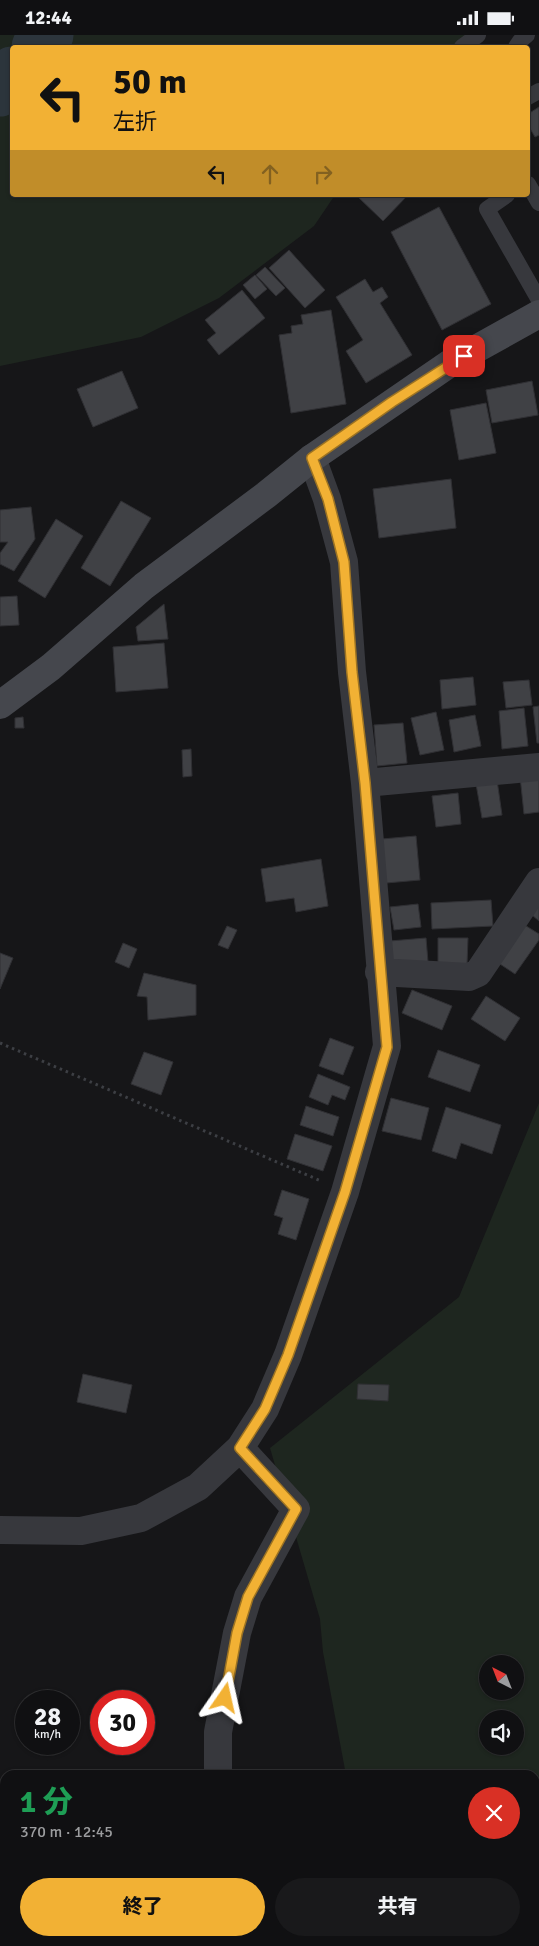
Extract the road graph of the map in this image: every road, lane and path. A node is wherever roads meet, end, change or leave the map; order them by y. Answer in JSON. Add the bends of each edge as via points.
{"nodes":[{"id":1,"x":527,"y":35,"type":"edge"},
{"id":2,"x":517,"y":45,"type":"edge"},
{"id":3,"x":530,"y":186,"type":"edge"},
{"id":4,"x":504,"y":197,"type":"edge"},
{"id":5,"x":539,"y":203,"type":"edge"},
{"id":6,"x":539,"y":300,"type":"edge"},
{"id":7,"x":539,"y":313,"type":"edge"},
{"id":8,"x":312,"y":458,"type":"junction"},
{"id":9,"x":0,"y":705,"type":"edge"},
{"id":10,"x":539,"y":767,"type":"edge"},
{"id":11,"x":365,"y":783,"type":"junction"},
{"id":12,"x":539,"y":882,"type":"edge"},
{"id":13,"x":379,"y":972,"type":"junction"},
{"id":14,"x":0,"y":1043,"type":"edge"},
{"id":15,"x":345,"y":1192,"type":"junction"},
{"id":16,"x":240,"y":1448,"type":"junction"},
{"id":17,"x":0,"y":1530,"type":"edge"},
{"id":18,"x":218,"y":1770,"type":"edge"}],
"edges":[{"from":1,"to":2,"type":"lane"},
{"from":3,"to":5,"type":"lane"},
{"from":4,"to":6,"type":"lane","via":[[487,209]]},
{"from":7,"to":8,"type":"main road","via":[[449,364]]},
{"from":8,"to":9,"type":"main road","via":[[144,586],[51,667]]},
{"from":8,"to":11,"type":"street","via":[[328,499],[344,562]]},
{"from":10,"to":11,"type":"street"},
{"from":11,"to":13,"type":"street"},
{"from":12,"to":13,"type":"street","via":[[478,973],[469,977]]},
{"from":13,"to":15,"type":"street","via":[[387,1047]]},
{"from":14,"to":15,"type":"path"},
{"from":15,"to":16,"type":"street","via":[[288,1355],[265,1409]]},
{"from":16,"to":17,"type":"street","via":[[198,1487],[141,1518],[81,1531]]},
{"from":16,"to":18,"type":"street","via":[[296,1509],[248,1597],[237,1633],[218,1732]]}]}
